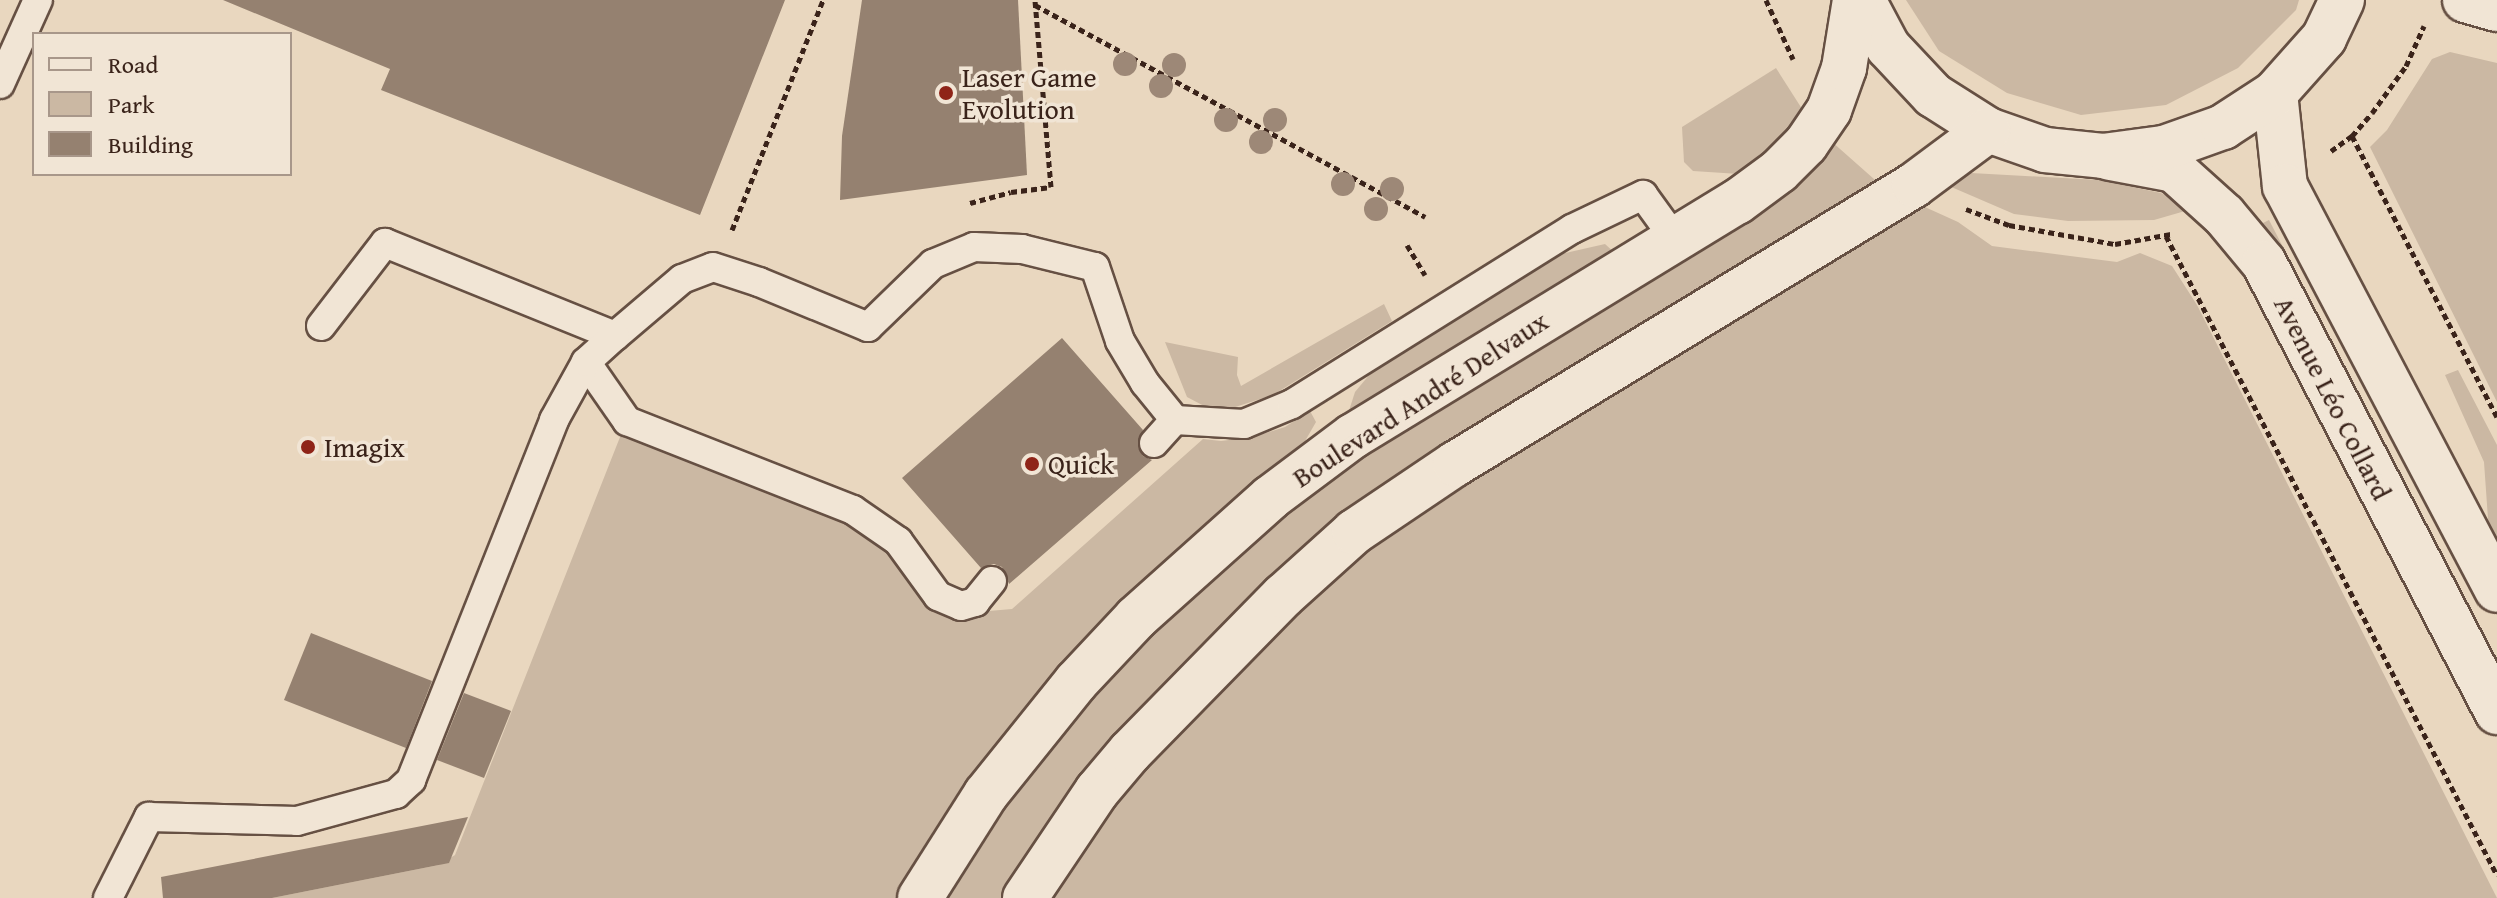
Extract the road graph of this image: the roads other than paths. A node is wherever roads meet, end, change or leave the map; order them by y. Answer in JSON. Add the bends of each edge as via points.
{"nodes":[{"id":1,"x":38,"y":0,"type":"edge"},
{"id":2,"x":1855,"y":0,"type":"edge"},
{"id":3,"x":1863,"y":0,"type":"edge"},
{"id":4,"x":2342,"y":0,"type":"edge"},
{"id":5,"x":2465,"y":0,"type":"edge"},
{"id":6,"x":2497,"y":9,"type":"edge"},
{"id":7,"x":0,"y":84,"type":"edge"},
{"id":8,"x":2275,"y":93,"type":"junction"},
{"id":9,"x":1988,"y":130,"type":"junction"},
{"id":10,"x":2103,"y":156,"type":"junction"},
{"id":11,"x":1675,"y":239,"type":"junction"},
{"id":12,"x":321,"y":326,"type":"dead end"},
{"id":13,"x":615,"y":336,"type":"junction"},
{"id":14,"x":586,"y":362,"type":"junction"},
{"id":15,"x":1175,"y":420,"type":"junction"},
{"id":16,"x":1154,"y":443,"type":"dead end"},
{"id":17,"x":992,"y":581,"type":"dead end"},
{"id":18,"x":2497,"y":590,"type":"edge"},
{"id":19,"x":2497,"y":712,"type":"edge"},
{"id":20,"x":108,"y":898,"type":"edge"},
{"id":21,"x":920,"y":898,"type":"edge"},
{"id":22,"x":1025,"y":898,"type":"edge"}],
"edges":[{"from":1,"to":7,"type":"lane"},
{"from":2,"to":11,"type":"street","name":"Boulevard André Delvaux","via":[[1844,68],[1829,110],[1806,144],[1779,171]]},
{"from":3,"to":9,"type":"street","via":[[1888,47],[1933,95]]},
{"from":4,"to":8,"type":"street","via":[[2324,38]]},
{"from":5,"to":6,"type":"street"},
{"from":8,"to":10,"type":"street","via":[[2223,127],[2164,148]]},
{"from":8,"to":18,"type":"street","name":"Avenue Léo Collard","via":[[2285,186]]},
{"from":9,"to":10,"type":"street","via":[[2045,150]]},
{"from":9,"to":22,"type":"street","via":[[1914,185],[1455,464],[1354,532],[1283,596],[1130,752],[1097,791]]},
{"from":10,"to":19,"type":"street","name":"Avenue Léo Collard","via":[[2174,170],[2224,215],[2264,263]]},
{"from":11,"to":15,"type":"lane","via":[[1643,195],[1572,229],[1292,404],[1244,424]]},
{"from":11,"to":21,"type":"street","name":"Boulevard André Delvaux","via":[[1353,436],[1197,559],[1076,682],[986,794]]},
{"from":12,"to":13,"type":"lane","via":[[385,243]]},
{"from":13,"to":14,"type":"lane"},
{"from":13,"to":15,"type":"lane","via":[[682,279],[713,267],[868,327],[933,264],[974,247],[1022,249],[1095,267],[1120,341]]},
{"from":14,"to":17,"type":"lane","via":[[627,421],[853,510],[898,541],[938,596],[961,606],[975,602]]},
{"from":14,"to":20,"type":"lane","via":[[554,420],[411,780],[396,794],[297,821],[149,817]]},
{"from":15,"to":16,"type":"lane"}]}
